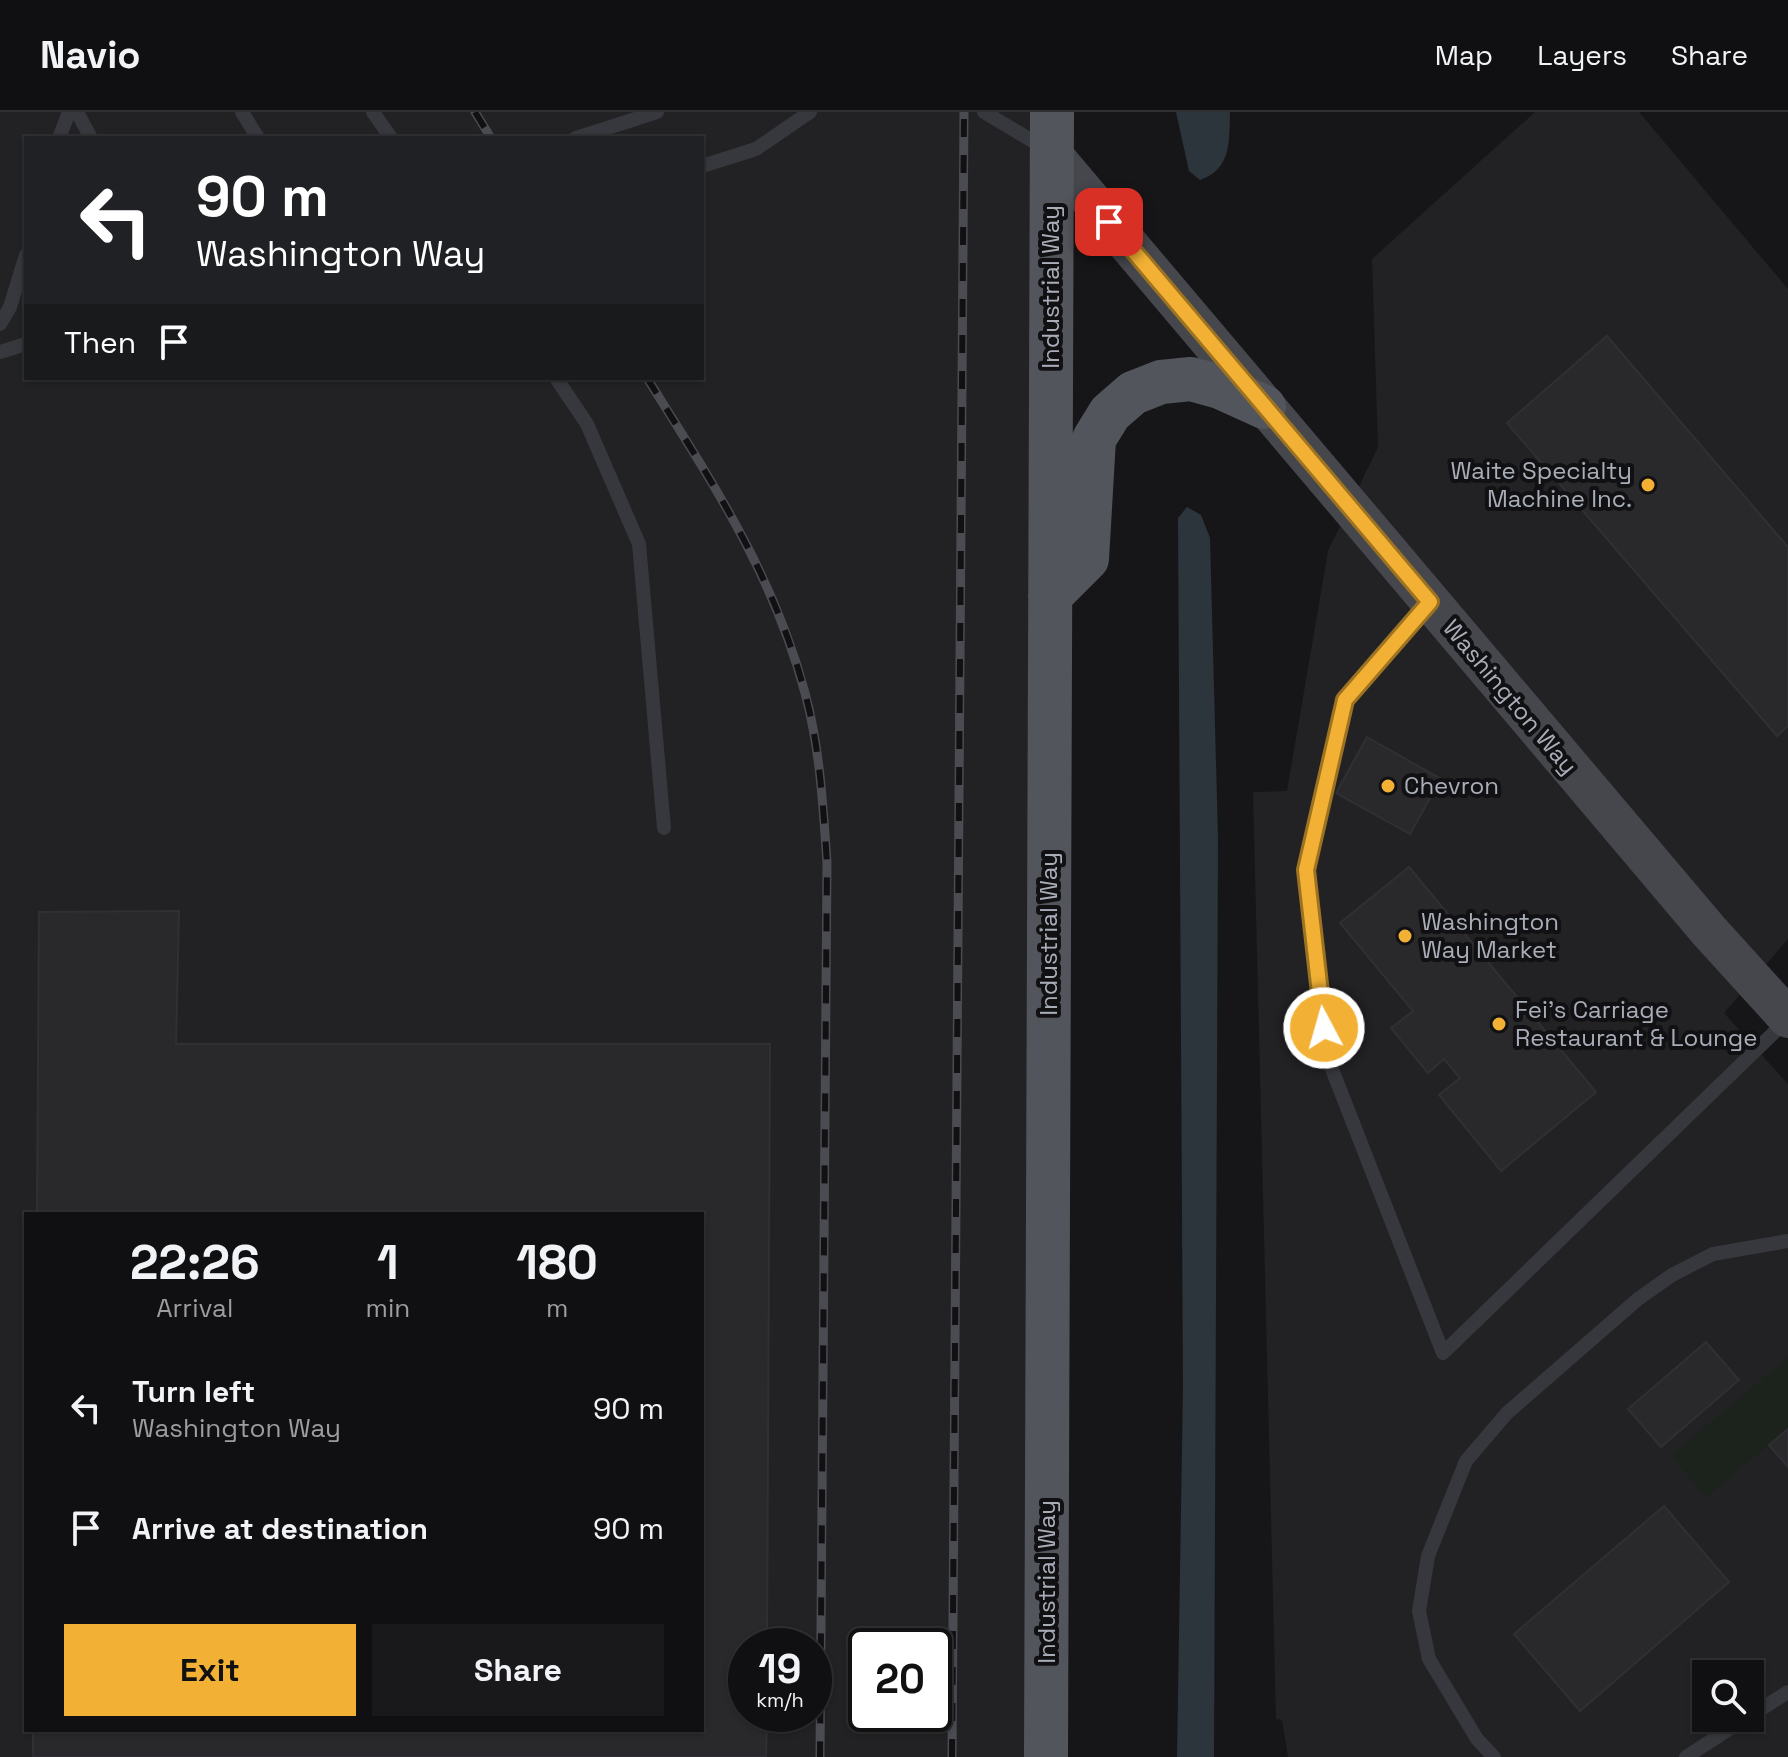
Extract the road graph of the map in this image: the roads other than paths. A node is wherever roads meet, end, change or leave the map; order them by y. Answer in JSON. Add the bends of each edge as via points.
{"nodes":[{"id":1,"x":69,"y":112,"type":"edge"},
{"id":2,"x":77,"y":112,"type":"edge"},
{"id":3,"x":242,"y":112,"type":"edge"},
{"id":4,"x":373,"y":112,"type":"edge"},
{"id":5,"x":657,"y":112,"type":"edge"},
{"id":6,"x":810,"y":112,"type":"edge"},
{"id":7,"x":984,"y":112,"type":"edge"},
{"id":8,"x":1052,"y":132,"type":"edge"},
{"id":9,"x":60,"y":136,"type":"edge"},
{"id":10,"x":90,"y":136,"type":"edge"},
{"id":11,"x":257,"y":136,"type":"edge"},
{"id":12,"x":390,"y":136,"type":"edge"},
{"id":13,"x":582,"y":136,"type":"edge"},
{"id":14,"x":704,"y":165,"type":"edge"},
{"id":15,"x":24,"y":262,"type":"edge"},
{"id":16,"x":0,"y":324,"type":"edge"},
{"id":17,"x":24,"y":345,"type":"edge"},
{"id":18,"x":0,"y":352,"type":"edge"},
{"id":19,"x":557,"y":380,"type":"edge"},
{"id":20,"x":1264,"y":407,"type":"junction"},
{"id":21,"x":1050,"y":596,"type":"junction"},
{"id":22,"x":1430,"y":602,"type":"junction"},
{"id":23,"x":664,"y":828,"type":"dead end"},
{"id":24,"x":1788,"y":1018,"type":"edge"},
{"id":25,"x":1788,"y":1241,"type":"edge"},
{"id":26,"x":1788,"y":1692,"type":"edge"},
{"id":27,"x":1764,"y":1707,"type":"edge"},
{"id":28,"x":1725,"y":1732,"type":"edge"},
{"id":29,"x":1046,"y":1757,"type":"edge"},
{"id":30,"x":1494,"y":1757,"type":"edge"},
{"id":31,"x":1686,"y":1757,"type":"edge"}],
"edges":[{"from":1,"to":9,"type":"lane"},
{"from":2,"to":10,"type":"lane"},
{"from":3,"to":11,"type":"lane"},
{"from":4,"to":12,"type":"lane"},
{"from":5,"to":13,"type":"lane"},
{"from":6,"to":14,"type":"lane","via":[[756,149]]},
{"from":7,"to":8,"type":"lane"},
{"from":8,"to":20,"type":"main road","name":"Washington Way"},
{"from":8,"to":21,"type":"main road","name":"Industrial Way"},
{"from":15,"to":16,"type":"lane"},
{"from":17,"to":18,"type":"lane"},
{"from":19,"to":23,"type":"lane","via":[[587,424],[639,544]]},
{"from":20,"to":21,"type":"main road","via":[[1191,379],[1161,382],[1133,393],[1110,413],[1094,439],[1087,559]]},
{"from":20,"to":22,"type":"main road","name":"Washington Way"},
{"from":21,"to":29,"type":"main road","name":"Industrial Way"},
{"from":22,"to":24,"type":"main road","name":"Washington Way"},
{"from":22,"to":24,"type":"lane","via":[[1345,700],[1306,870],[1328,1059],[1443,1353]]},
{"from":25,"to":30,"type":"lane","via":[[1713,1254],[1672,1275],[1507,1413],[1466,1461],[1428,1556],[1419,1611],[1429,1659],[1477,1739]]},
{"from":26,"to":27,"type":"lane"},
{"from":28,"to":31,"type":"lane"}]}
